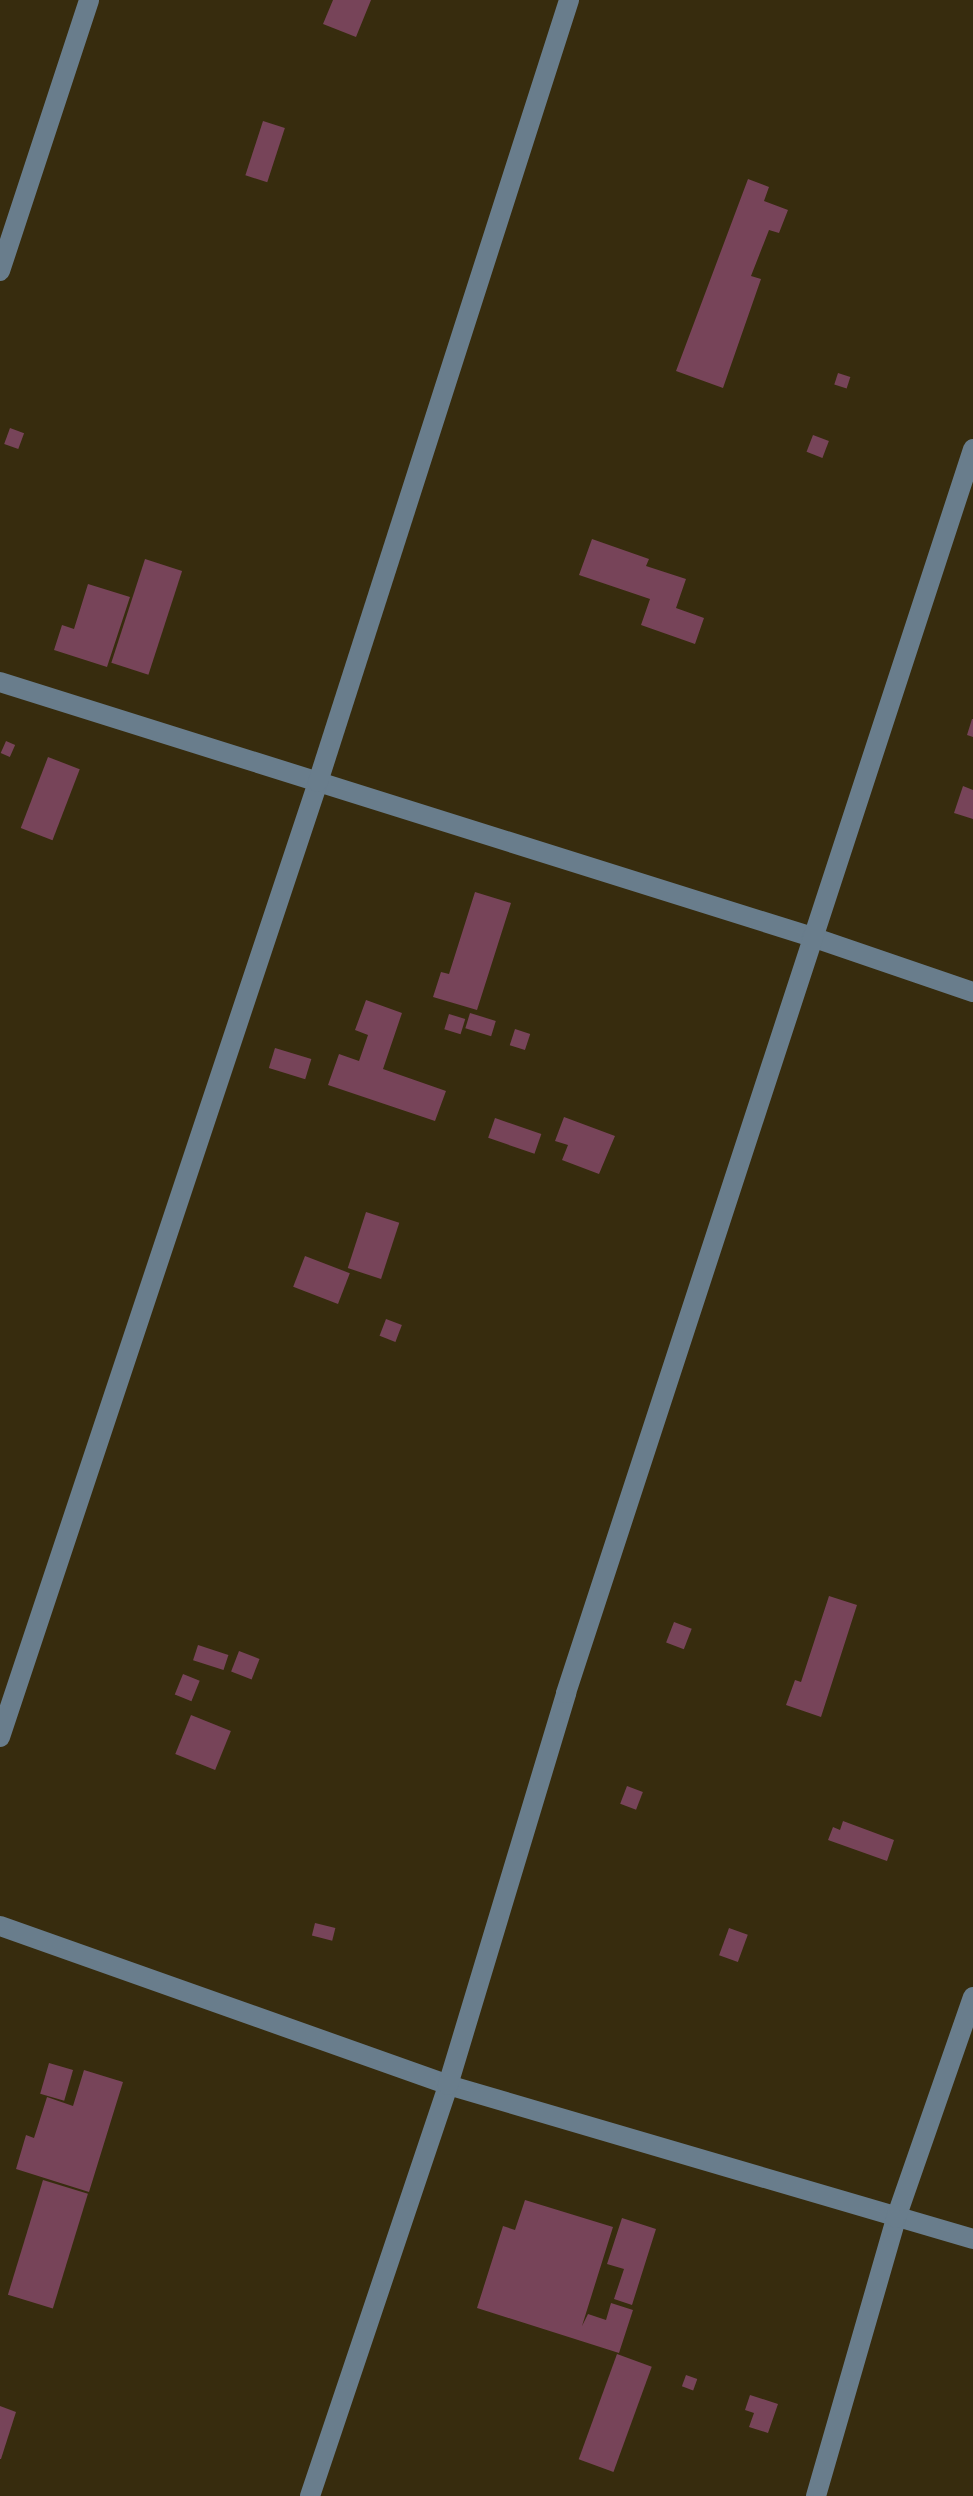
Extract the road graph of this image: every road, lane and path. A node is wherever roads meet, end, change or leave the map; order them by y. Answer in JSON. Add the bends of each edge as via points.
{"nodes":[{"id":1,"x":89,"y":0,"type":"edge"},
{"id":2,"x":569,"y":0,"type":"edge"},
{"id":3,"x":0,"y":271,"type":"edge"},
{"id":4,"x":973,"y":449,"type":"edge"},
{"id":5,"x":0,"y":682,"type":"edge"},
{"id":6,"x":318,"y":782,"type":"junction"},
{"id":7,"x":812,"y":937,"type":"junction"},
{"id":8,"x":973,"y":992,"type":"edge"},
{"id":9,"x":0,"y":1737,"type":"edge"},
{"id":10,"x":0,"y":1926,"type":"edge"},
{"id":11,"x":973,"y":1997,"type":"edge"},
{"id":12,"x":448,"y":2085,"type":"junction"},
{"id":13,"x":896,"y":2218,"type":"junction"},
{"id":14,"x":973,"y":2239,"type":"edge"},
{"id":15,"x":310,"y":2496,"type":"edge"},
{"id":16,"x":816,"y":2496,"type":"edge"}],
"edges":[{"from":1,"to":3,"type":"street"},
{"from":2,"to":6,"type":"street"},
{"from":4,"to":7,"type":"street"},
{"from":5,"to":6,"type":"street"},
{"from":6,"to":7,"type":"street"},
{"from":6,"to":9,"type":"street"},
{"from":7,"to":8,"type":"street"},
{"from":7,"to":12,"type":"street","via":[[571,1678]]},
{"from":10,"to":12,"type":"street"},
{"from":11,"to":13,"type":"street"},
{"from":12,"to":13,"type":"street"},
{"from":12,"to":15,"type":"street"},
{"from":13,"to":14,"type":"street"},
{"from":13,"to":16,"type":"street"}]}
